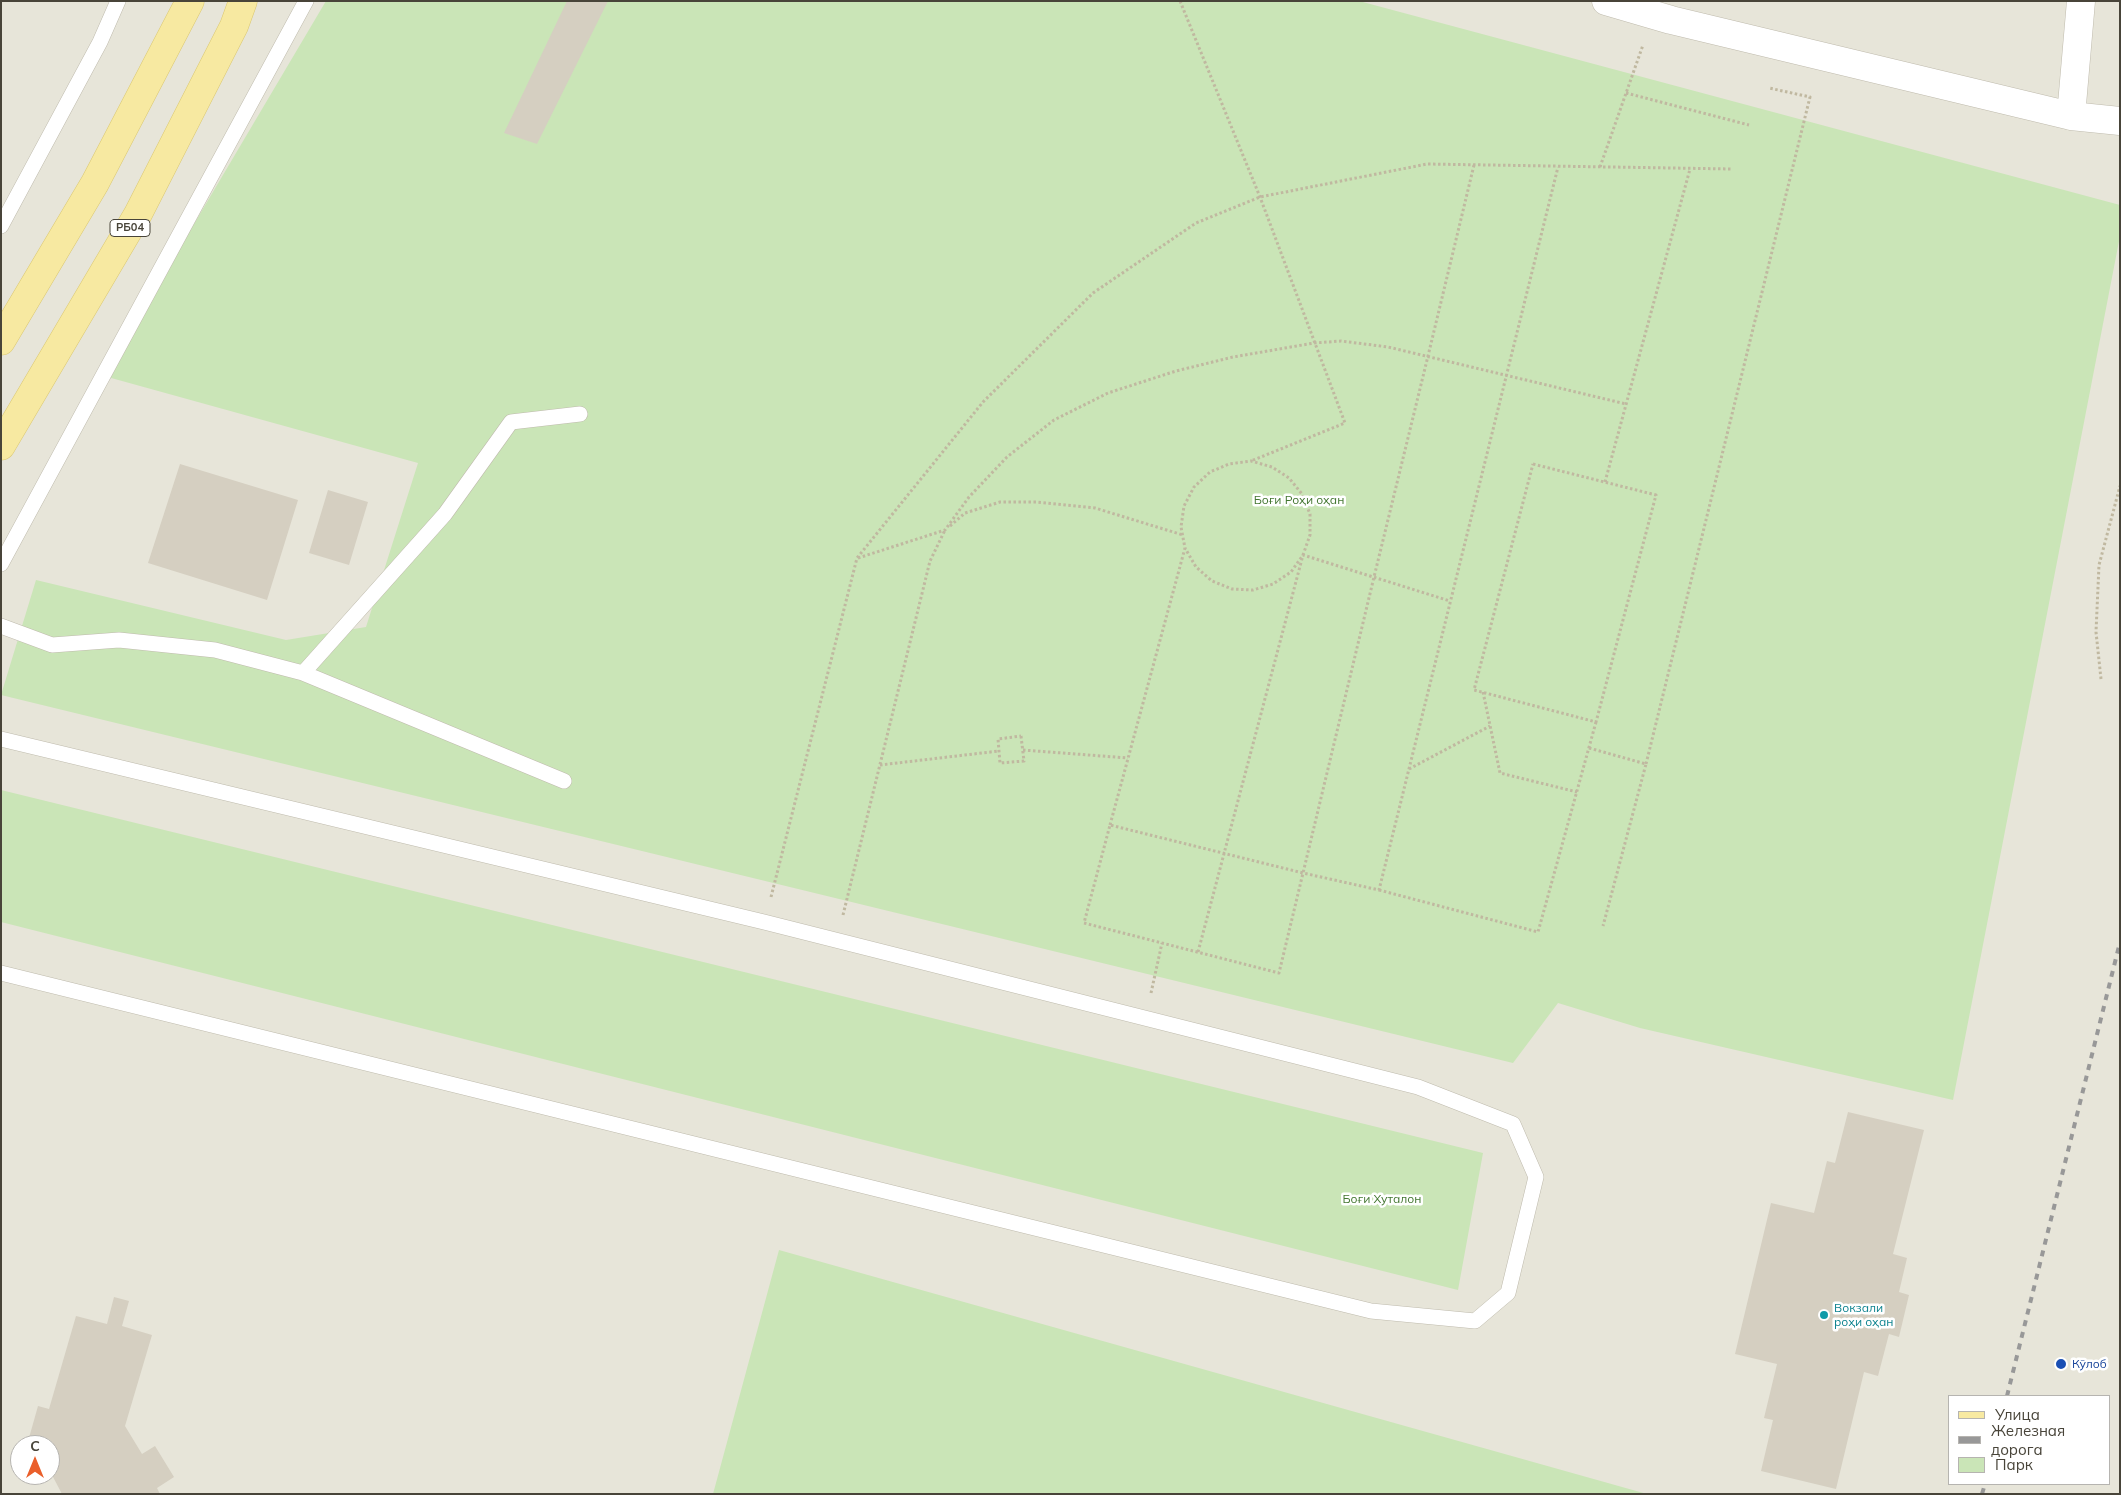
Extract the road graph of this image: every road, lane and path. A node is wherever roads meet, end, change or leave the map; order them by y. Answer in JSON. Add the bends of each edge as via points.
{"nodes":[{"id":1,"x":118,"y":1,"type":"edge"},
{"id":2,"x":190,"y":1,"type":"edge"},
{"id":3,"x":244,"y":1,"type":"edge"},
{"id":4,"x":306,"y":1,"type":"edge"},
{"id":5,"x":1180,"y":1,"type":"edge"},
{"id":6,"x":1606,"y":1,"type":"edge"},
{"id":7,"x":2081,"y":1,"type":"edge"},
{"id":8,"x":1665,"y":12,"type":"edge"},
{"id":9,"x":1770,"y":88,"type":"dead end"},
{"id":10,"x":1626,"y":93,"type":"junction"},
{"id":11,"x":2071,"y":116,"type":"junction"},
{"id":12,"x":2120,"y":121,"type":"edge"},
{"id":13,"x":1748,"y":124,"type":"dead end"},
{"id":14,"x":1474,"y":165,"type":"junction"},
{"id":15,"x":1558,"y":167,"type":"junction"},
{"id":16,"x":1600,"y":167,"type":"junction"},
{"id":17,"x":1690,"y":169,"type":"junction"},
{"id":18,"x":1733,"y":169,"type":"dead end"},
{"id":19,"x":1260,"y":197,"type":"junction"},
{"id":20,"x":1,"y":226,"type":"edge"},
{"id":21,"x":1,"y":341,"type":"edge"},
{"id":22,"x":1314,"y":343,"type":"junction"},
{"id":23,"x":1428,"y":356,"type":"junction"},
{"id":24,"x":1506,"y":374,"type":"junction"},
{"id":25,"x":1626,"y":404,"type":"junction"},
{"id":26,"x":580,"y":414,"type":"dead end"},
{"id":27,"x":1,"y":446,"type":"edge"},
{"id":28,"x":1250,"y":461,"type":"junction"},
{"id":29,"x":1605,"y":482,"type":"junction"},
{"id":30,"x":2120,"y":486,"type":"edge"},
{"id":31,"x":944,"y":530,"type":"junction"},
{"id":32,"x":1182,"y":535,"type":"junction"},
{"id":33,"x":1185,"y":548,"type":"junction"},
{"id":34,"x":1303,"y":555,"type":"junction"},
{"id":35,"x":857,"y":558,"type":"junction"},
{"id":36,"x":1,"y":564,"type":"edge"},
{"id":37,"x":1374,"y":576,"type":"junction"},
{"id":38,"x":1450,"y":601,"type":"junction"},
{"id":39,"x":1,"y":626,"type":"edge"},
{"id":40,"x":303,"y":673,"type":"junction"},
{"id":41,"x":2101,"y":679,"type":"dead end"},
{"id":42,"x":1483,"y":692,"type":"junction"},
{"id":43,"x":1596,"y":722,"type":"junction"},
{"id":44,"x":1490,"y":726,"type":"junction"},
{"id":45,"x":1,"y":739,"type":"edge"},
{"id":46,"x":1589,"y":748,"type":"junction"},
{"id":47,"x":1023,"y":750,"type":"junction"},
{"id":48,"x":998,"y":751,"type":"junction"},
{"id":49,"x":1128,"y":758,"type":"junction"},
{"id":50,"x":1646,"y":764,"type":"junction"},
{"id":51,"x":880,"y":765,"type":"junction"},
{"id":52,"x":1409,"y":769,"type":"junction"},
{"id":53,"x":564,"y":781,"type":"dead end"},
{"id":54,"x":1577,"y":792,"type":"junction"},
{"id":55,"x":1110,"y":825,"type":"junction"},
{"id":56,"x":1224,"y":853,"type":"junction"},
{"id":57,"x":1303,"y":873,"type":"junction"},
{"id":58,"x":1379,"y":890,"type":"junction"},
{"id":59,"x":764,"y":922,"type":"junction"},
{"id":60,"x":1603,"y":926,"type":"dead end"},
{"id":61,"x":837,"y":940,"type":"junction"},
{"id":62,"x":1162,"y":943,"type":"junction"},
{"id":63,"x":1198,"y":952,"type":"junction"},
{"id":64,"x":1,"y":972,"type":"edge"},
{"id":65,"x":1145,"y":1018,"type":"junction"}],
"edges":[{"from":1,"to":20,"type":"lane","via":[[100,42]]},
{"from":2,"to":21,"type":"main road","via":[[95,183]]},
{"from":3,"to":27,"type":"main road","number":"РБ04","via":[[138,214]]},
{"from":4,"to":36,"type":"lane"},
{"from":5,"to":19,"type":"path"},
{"from":6,"to":8,"type":"street"},
{"from":7,"to":11,"type":"street"},
{"from":8,"to":10,"type":"path"},
{"from":8,"to":11,"type":"street"},
{"from":9,"to":50,"type":"path","via":[[1810,97]]},
{"from":10,"to":13,"type":"path"},
{"from":10,"to":16,"type":"path"},
{"from":11,"to":12,"type":"street"},
{"from":14,"to":15,"type":"path"},
{"from":14,"to":19,"type":"path","via":[[1427,164]]},
{"from":14,"to":23,"type":"path"},
{"from":15,"to":16,"type":"path"},
{"from":15,"to":24,"type":"path"},
{"from":16,"to":17,"type":"path"},
{"from":17,"to":18,"type":"path"},
{"from":17,"to":25,"type":"path"},
{"from":19,"to":22,"type":"path"},
{"from":19,"to":35,"type":"path","via":[[1196,223],[1093,293],[983,402]]},
{"from":22,"to":23,"type":"path","via":[[1341,341]]},
{"from":22,"to":28,"type":"path","via":[[1345,423]]},
{"from":22,"to":31,"type":"path","via":[[1233,357],[1108,392],[1054,420],[1007,457],[969,497]]},
{"from":23,"to":24,"type":"path"},
{"from":23,"to":37,"type":"path"},
{"from":24,"to":25,"type":"path"},
{"from":24,"to":38,"type":"path"},
{"from":25,"to":29,"type":"path"},
{"from":26,"to":40,"type":"lane","via":[[511,422],[445,514]]},
{"from":28,"to":32,"type":"path","via":[[1229,464],[1210,472],[1194,487],[1184,506]]},
{"from":28,"to":34,"type":"path","via":[[1272,467],[1289,478],[1302,494],[1310,514],[1310,535]]},
{"from":29,"to":42,"type":"path","via":[[1533,464],[1474,690]]},
{"from":29,"to":43,"type":"path","via":[[1656,495]]},
{"from":30,"to":41,"type":"path","via":[[2099,565],[2096,632]]},
{"from":31,"to":32,"type":"path","via":[[966,513],[1000,502],[1036,502],[1096,508]]},
{"from":31,"to":35,"type":"path"},
{"from":31,"to":51,"type":"path","via":[[930,561]]},
{"from":32,"to":33,"type":"path"},
{"from":33,"to":34,"type":"path","via":[[1196,567],[1212,581],[1232,589],[1253,590],[1273,584],[1291,572]]},
{"from":33,"to":49,"type":"path"},
{"from":34,"to":37,"type":"path"},
{"from":34,"to":56,"type":"path"},
{"from":35,"to":59,"type":"path"},
{"from":37,"to":38,"type":"path"},
{"from":37,"to":57,"type":"path"},
{"from":38,"to":52,"type":"path"},
{"from":39,"to":40,"type":"lane","via":[[52,645],[119,640],[215,650]]},
{"from":40,"to":53,"type":"lane"},
{"from":42,"to":43,"type":"path"},
{"from":42,"to":44,"type":"path"},
{"from":43,"to":46,"type":"path"},
{"from":44,"to":52,"type":"path"},
{"from":44,"to":54,"type":"path","via":[[1500,773]]},
{"from":45,"to":59,"type":"lane"},
{"from":46,"to":50,"type":"path"},
{"from":46,"to":54,"type":"path"},
{"from":47,"to":48,"type":"path","via":[[1024,761],[1000,764]]},
{"from":47,"to":48,"type":"path","via":[[1021,736],[998,739]]},
{"from":47,"to":49,"type":"path"},
{"from":48,"to":51,"type":"path"},
{"from":49,"to":55,"type":"path"},
{"from":50,"to":60,"type":"path"},
{"from":51,"to":61,"type":"path"},
{"from":52,"to":58,"type":"path"},
{"from":54,"to":58,"type":"path","via":[[1538,932]]},
{"from":55,"to":56,"type":"path"},
{"from":55,"to":62,"type":"path","via":[[1084,923]]},
{"from":56,"to":57,"type":"path"},
{"from":56,"to":63,"type":"path"},
{"from":57,"to":58,"type":"path"},
{"from":57,"to":63,"type":"path","via":[[1278,973]]},
{"from":59,"to":61,"type":"lane"},
{"from":61,"to":65,"type":"lane"},
{"from":62,"to":63,"type":"path"},
{"from":62,"to":65,"type":"path"},
{"from":64,"to":65,"type":"lane","via":[[1371,1311],[1475,1321],[1508,1293],[1536,1177],[1513,1124],[1418,1087]]}]}
